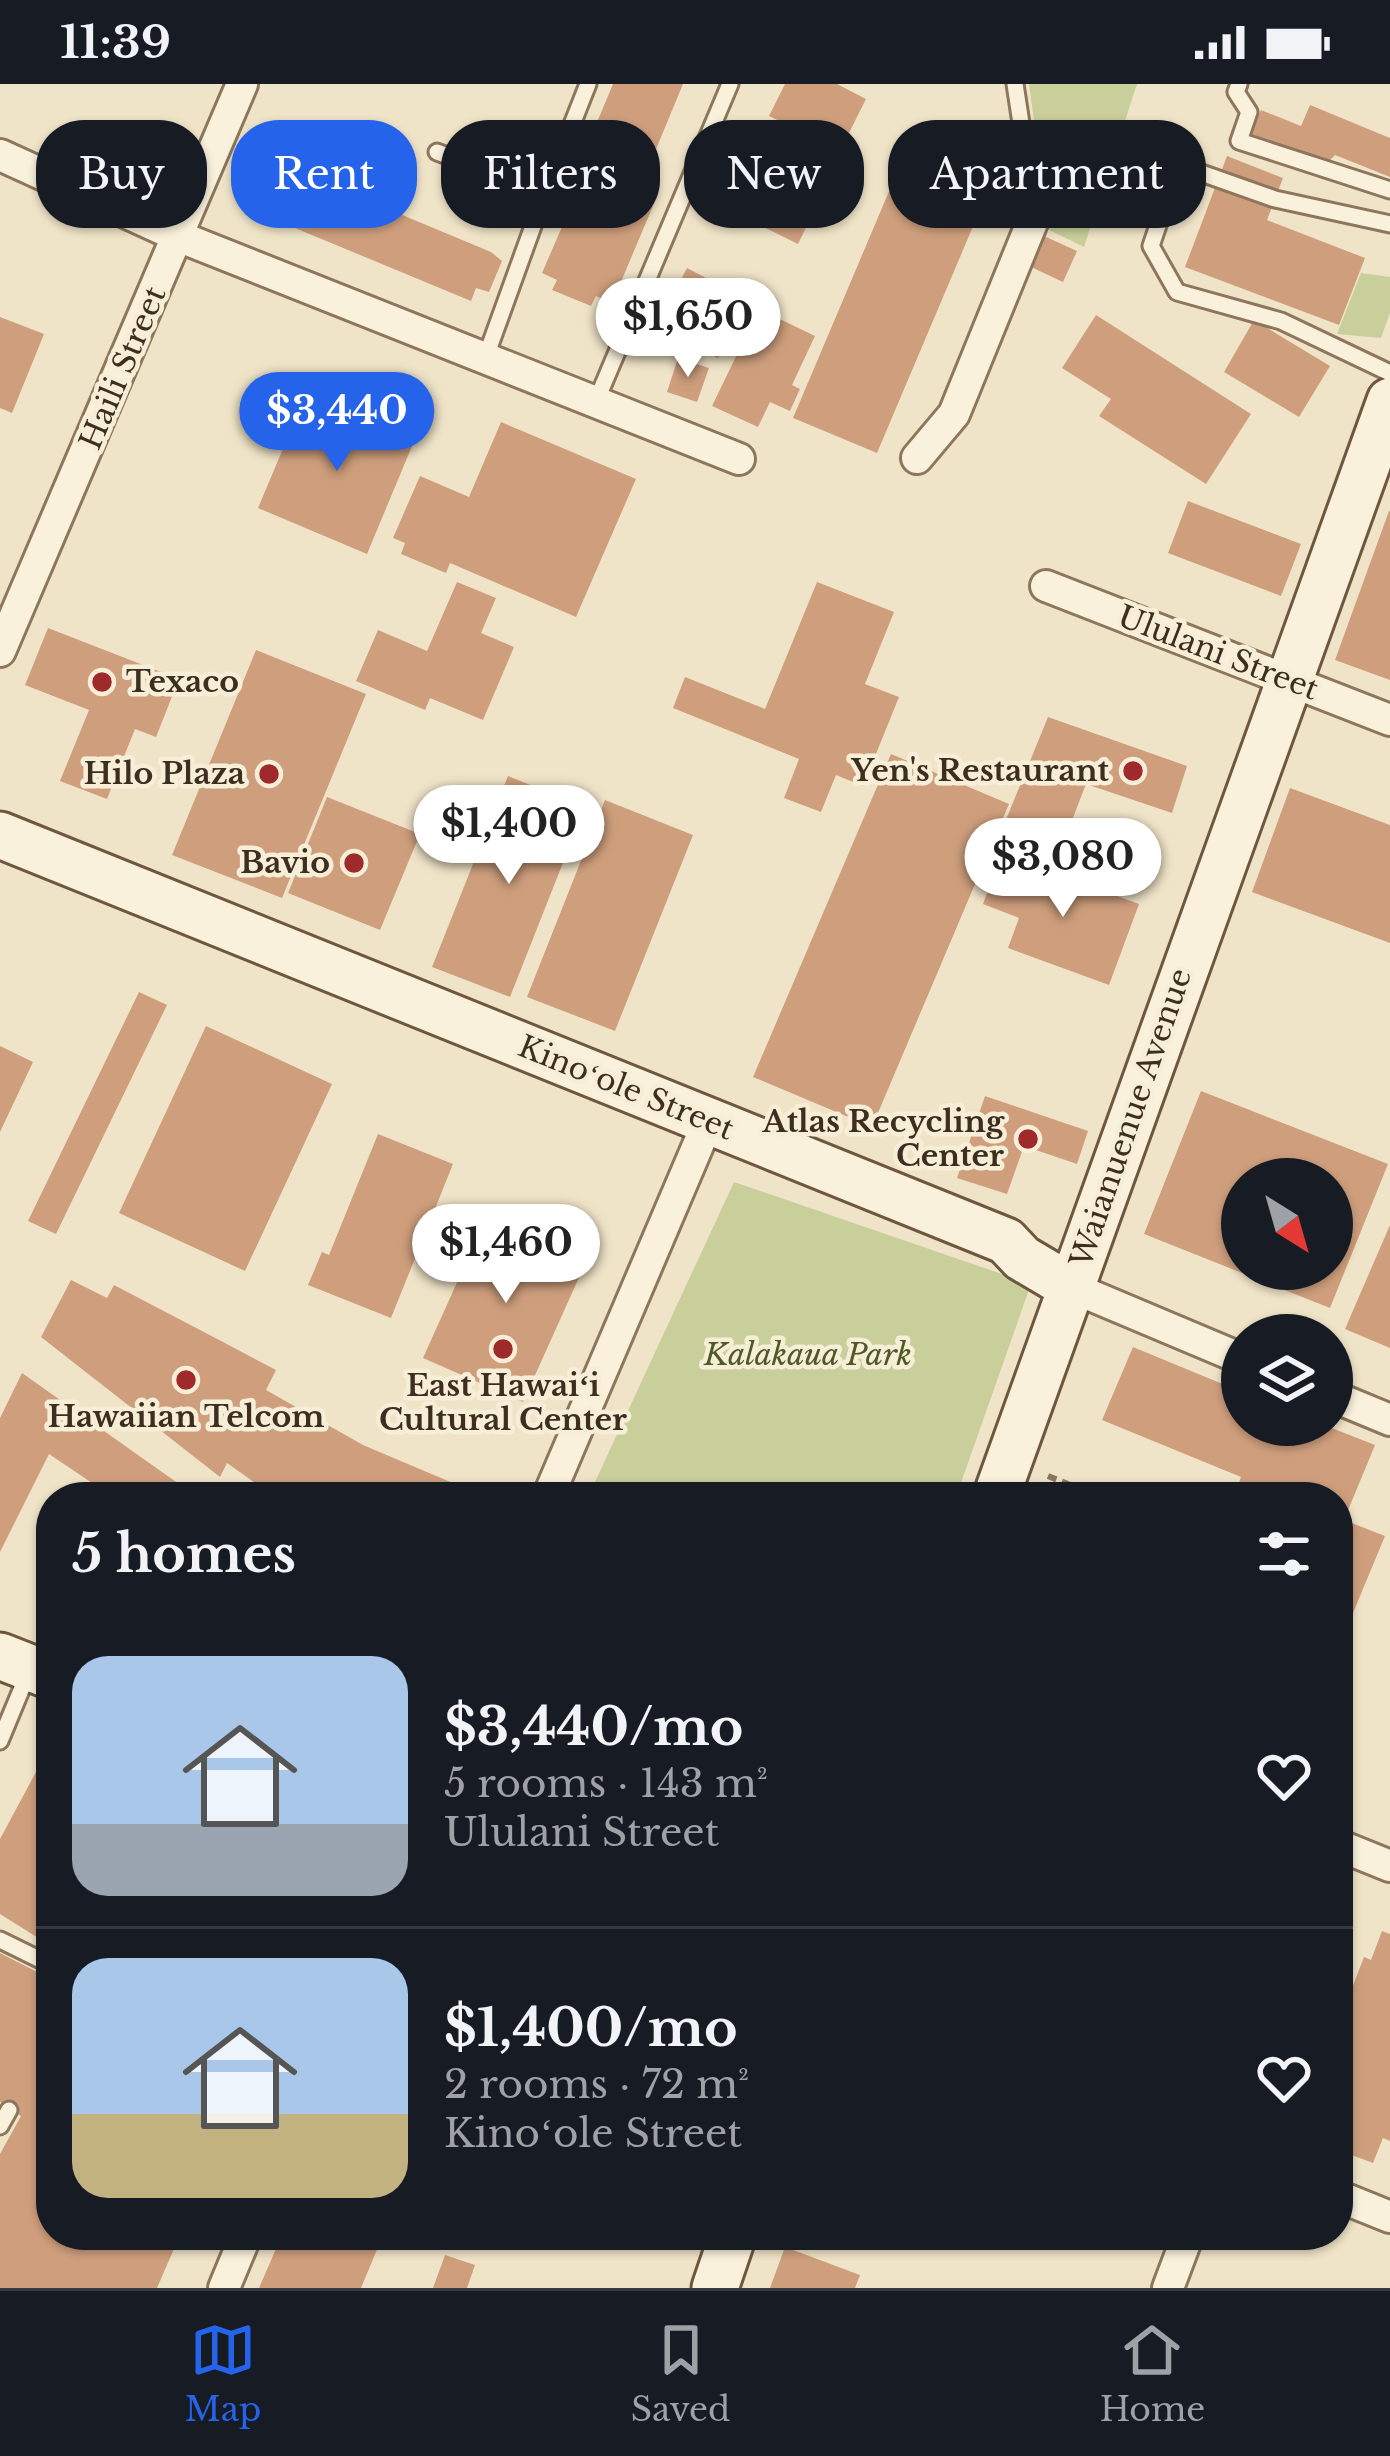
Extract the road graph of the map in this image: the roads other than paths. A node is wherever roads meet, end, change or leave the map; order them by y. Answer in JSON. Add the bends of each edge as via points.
{"nodes":[{"id":1,"x":242,"y":84,"type":"edge"},
{"id":2,"x":588,"y":84,"type":"edge"},
{"id":3,"x":730,"y":84,"type":"edge"},
{"id":4,"x":1015,"y":84,"type":"edge"},
{"id":5,"x":1240,"y":84,"type":"edge"},
{"id":6,"x":574,"y":120,"type":"edge"},
{"id":7,"x":1020,"y":120,"type":"edge"},
{"id":8,"x":437,"y":152,"type":"dead end"},
{"id":9,"x":441,"y":154,"type":"edge"},
{"id":10,"x":0,"y":155,"type":"edge"},
{"id":11,"x":1390,"y":190,"type":"edge"},
{"id":12,"x":1390,"y":224,"type":"edge"},
{"id":13,"x":532,"y":228,"type":"edge"},
{"id":14,"x":1030,"y":228,"type":"edge"},
{"id":15,"x":180,"y":237,"type":"junction"},
{"id":16,"x":485,"y":359,"type":"junction"},
{"id":17,"x":1390,"y":373,"type":"edge"},
{"id":18,"x":1390,"y":401,"type":"edge"},
{"id":19,"x":595,"y":404,"type":"junction"},
{"id":20,"x":917,"y":458,"type":"dead end"},
{"id":21,"x":739,"y":459,"type":"dead end"},
{"id":22,"x":1046,"y":586,"type":"dead end"},
{"id":23,"x":0,"y":651,"type":"edge"},
{"id":24,"x":1288,"y":681,"type":"junction"},
{"id":25,"x":1390,"y":721,"type":"edge"},
{"id":26,"x":0,"y":835,"type":"edge"},
{"id":27,"x":708,"y":1122,"type":"junction"},
{"id":28,"x":1071,"y":1287,"type":"junction"},
{"id":29,"x":1221,"y":1350,"type":"edge"},
{"id":30,"x":1353,"y":1405,"type":"edge"},
{"id":31,"x":1390,"y":1420,"type":"edge"},
{"id":32,"x":554,"y":1482,"type":"edge"},
{"id":33,"x":1001,"y":1482,"type":"edge"},
{"id":34,"x":27,"y":1666,"type":"edge"},
{"id":35,"x":0,"y":1741,"type":"edge"},
{"id":36,"x":1353,"y":1851,"type":"edge"},
{"id":37,"x":1390,"y":1866,"type":"edge"},
{"id":38,"x":0,"y":1940,"type":"edge"},
{"id":39,"x":36,"y":1958,"type":"edge"},
{"id":40,"x":9,"y":2110,"type":"dead end"},
{"id":41,"x":0,"y":2126,"type":"edge"},
{"id":42,"x":1353,"y":2202,"type":"edge"},
{"id":43,"x":1390,"y":2217,"type":"edge"},
{"id":44,"x":240,"y":2250,"type":"edge"},
{"id":45,"x":729,"y":2250,"type":"edge"},
{"id":46,"x":1182,"y":2250,"type":"edge"},
{"id":47,"x":224,"y":2288,"type":"edge"},
{"id":48,"x":715,"y":2288,"type":"edge"},
{"id":49,"x":1168,"y":2288,"type":"edge"}],
"edges":[{"from":1,"to":15,"type":"street","name":"Haili Street"},
{"from":2,"to":6,"type":"lane"},
{"from":3,"to":19,"type":"lane"},
{"from":4,"to":7,"type":"lane"},
{"from":5,"to":11,"type":"lane","via":[[1236,92],[1249,112],[1239,140]]},
{"from":8,"to":9,"type":"lane"},
{"from":10,"to":15,"type":"street"},
{"from":12,"to":17,"type":"lane","via":[[1190,170],[1173,181],[1151,245],[1177,292],[1281,321]]},
{"from":13,"to":16,"type":"lane"},
{"from":14,"to":20,"type":"street","via":[[955,414]]},
{"from":15,"to":16,"type":"street"},
{"from":15,"to":23,"type":"street","name":"Haili Street"},
{"from":16,"to":19,"type":"street"},
{"from":18,"to":24,"type":"main road","name":"Waianuenue Avenue"},
{"from":19,"to":21,"type":"street"},
{"from":22,"to":24,"type":"street","name":"Ululani Street"},
{"from":24,"to":25,"type":"street","name":"Ululani Street"},
{"from":24,"to":28,"type":"main road","name":"Waianuenue Avenue"},
{"from":26,"to":27,"type":"main road","name":"Kinoʻole Street"},
{"from":27,"to":28,"type":"main road","name":"Kinoʻole Street","via":[[1006,1240]]},
{"from":27,"to":32,"type":"street"},
{"from":28,"to":29,"type":"street","name":"Kinoʻole Street"},
{"from":28,"to":33,"type":"main road","name":"Waianuenue Avenue"},
{"from":30,"to":31,"type":"street"},
{"from":34,"to":35,"type":"lane"},
{"from":36,"to":37,"type":"street"},
{"from":38,"to":39,"type":"lane"},
{"from":40,"to":41,"type":"lane"},
{"from":42,"to":43,"type":"street"},
{"from":44,"to":47,"type":"street"},
{"from":45,"to":48,"type":"main road"},
{"from":46,"to":49,"type":"street"}]}
